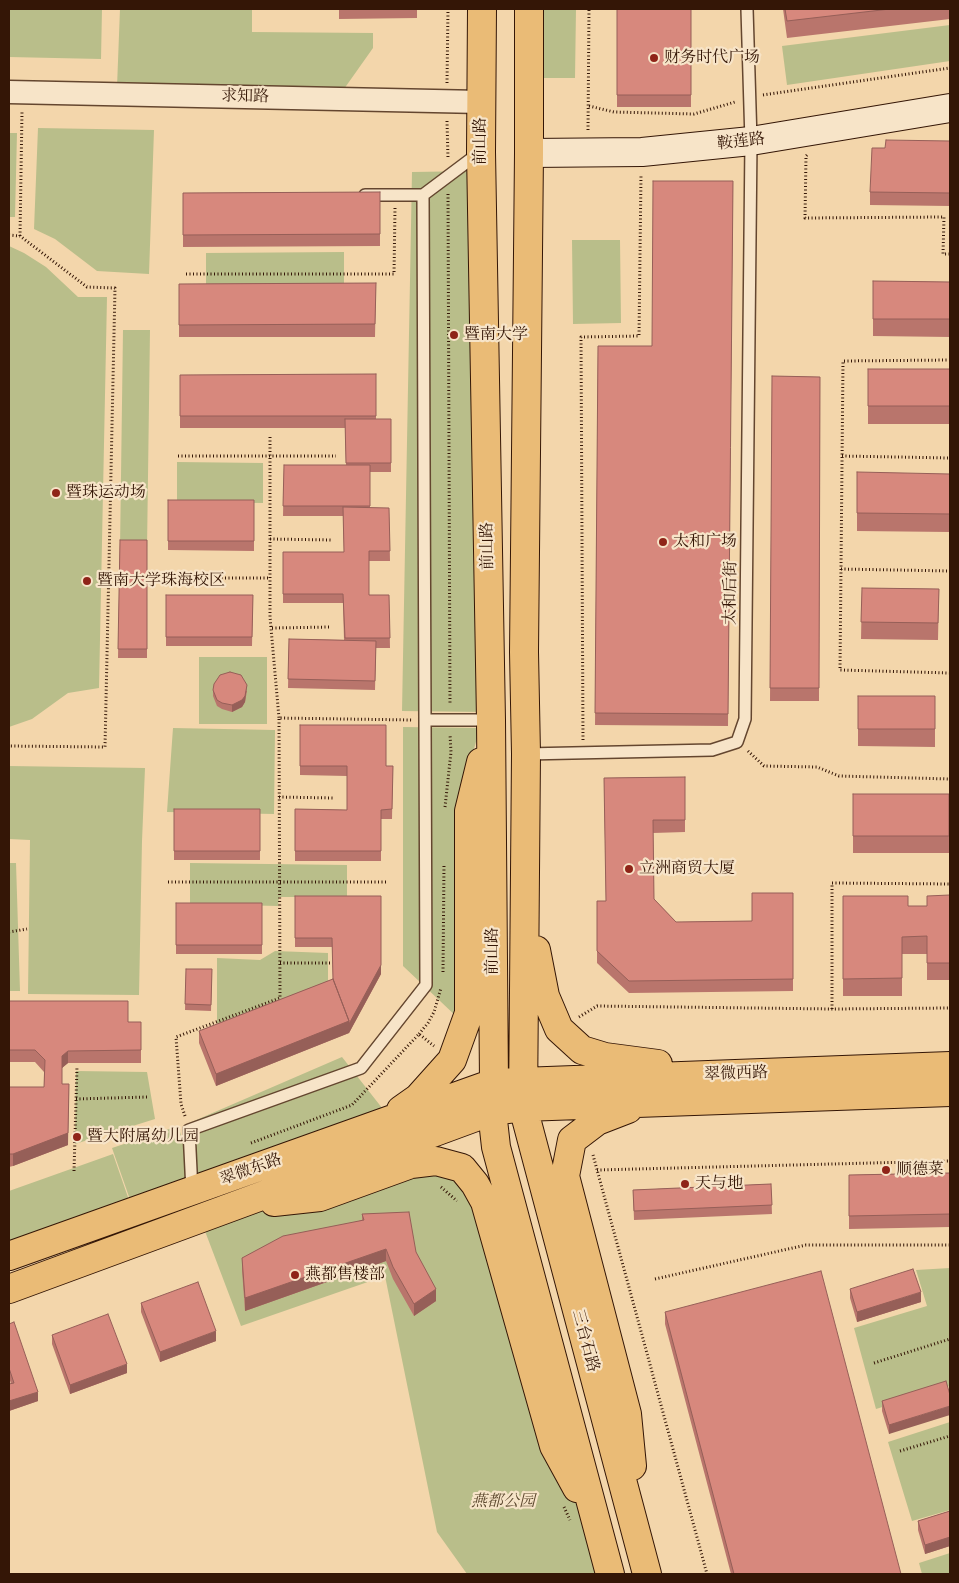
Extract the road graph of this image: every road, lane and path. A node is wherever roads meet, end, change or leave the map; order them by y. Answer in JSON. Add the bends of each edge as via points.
{"nodes":[{"id":1,"x":448,"y":9,"type":"edge"},
{"id":2,"x":482,"y":9,"type":"edge"},
{"id":3,"x":529,"y":9,"type":"edge"},
{"id":4,"x":589,"y":9,"type":"edge"},
{"id":5,"x":747,"y":9,"type":"edge"},
{"id":6,"x":950,"y":68,"type":"edge"},
{"id":7,"x":16,"y":92,"type":"edge"},
{"id":8,"x":750,"y":97,"type":"junction"},
{"id":9,"x":447,"y":102,"type":"junction"},
{"id":10,"x":481,"y":102,"type":"junction"},
{"id":11,"x":588,"y":106,"type":"junction"},
{"id":12,"x":950,"y":108,"type":"edge"},
{"id":13,"x":751,"y":141,"type":"junction"},
{"id":14,"x":481,"y":152,"type":"junction"},
{"id":15,"x":642,"y":152,"type":"junction"},
{"id":16,"x":529,"y":153,"type":"junction"},
{"id":17,"x":588,"y":153,"type":"junction"},
{"id":18,"x":815,"y":154,"type":"dead end"},
{"id":19,"x":448,"y":177,"type":"junction"},
{"id":20,"x":355,"y":195,"type":"edge"},
{"id":21,"x":395,"y":195,"type":"junction"},
{"id":22,"x":424,"y":195,"type":"junction"},
{"id":23,"x":9,"y":235,"type":"edge"},
{"id":24,"x":20,"y":236,"type":"junction"},
{"id":25,"x":950,"y":254,"type":"edge"},
{"id":26,"x":186,"y":274,"type":"dead end"},
{"id":27,"x":950,"y":360,"type":"edge"},
{"id":28,"x":270,"y":437,"type":"dead end"},
{"id":29,"x":178,"y":456,"type":"dead end"},
{"id":30,"x":270,"y":456,"type":"junction"},
{"id":31,"x":336,"y":456,"type":"dead end"},
{"id":32,"x":842,"y":456,"type":"junction"},
{"id":33,"x":950,"y":458,"type":"edge"},
{"id":34,"x":270,"y":539,"type":"junction"},
{"id":35,"x":333,"y":540,"type":"dead end"},
{"id":36,"x":841,"y":570,"type":"junction"},
{"id":37,"x":950,"y":571,"type":"edge"},
{"id":38,"x":176,"y":578,"type":"dead end"},
{"id":39,"x":270,"y":578,"type":"junction"},
{"id":40,"x":331,"y":627,"type":"dead end"},
{"id":41,"x":271,"y":628,"type":"junction"},
{"id":42,"x":950,"y":672,"type":"edge"},
{"id":43,"x":279,"y":718,"type":"junction"},
{"id":44,"x":425,"y":720,"type":"junction"},
{"id":45,"x":450,"y":720,"type":"junction"},
{"id":46,"x":491,"y":720,"type":"junction"},
{"id":47,"x":737,"y":742,"type":"junction"},
{"id":48,"x":9,"y":746,"type":"edge"},
{"id":49,"x":583,"y":753,"type":"junction"},
{"id":50,"x":526,"y":754,"type":"junction"},
{"id":51,"x":950,"y":779,"type":"edge"},
{"id":52,"x":279,"y":797,"type":"junction"},
{"id":53,"x":333,"y":798,"type":"dead end"},
{"id":54,"x":445,"y":809,"type":"dead end"},
{"id":55,"x":444,"y":857,"type":"dead end"},
{"id":56,"x":168,"y":882,"type":"dead end"},
{"id":57,"x":280,"y":882,"type":"junction"},
{"id":58,"x":388,"y":882,"type":"dead end"},
{"id":59,"x":524,"y":882,"type":"junction"},
{"id":60,"x":950,"y":884,"type":"edge"},
{"id":61,"x":27,"y":929,"type":"dead end"},
{"id":62,"x":9,"y":932,"type":"edge"},
{"id":63,"x":280,"y":963,"type":"junction"},
{"id":64,"x":330,"y":963,"type":"edge"},
{"id":65,"x":950,"y":1008,"type":"edge"},
{"id":66,"x":832,"y":1009,"type":"junction"},
{"id":67,"x":559,"y":1029,"type":"junction"},
{"id":68,"x":419,"y":1034,"type":"junction"},
{"id":69,"x":452,"y":1060,"type":"junction"},
{"id":70,"x":77,"y":1066,"type":"edge"},
{"id":71,"x":950,"y":1066,"type":"edge"},
{"id":72,"x":741,"y":1074,"type":"junction"},
{"id":73,"x":494,"y":1083,"type":"junction"},
{"id":74,"x":950,"y":1092,"type":"edge"},
{"id":75,"x":522,"y":1094,"type":"junction"},
{"id":76,"x":146,"y":1097,"type":"dead end"},
{"id":77,"x":76,"y":1099,"type":"junction"},
{"id":78,"x":644,"y":1103,"type":"junction"},
{"id":79,"x":492,"y":1111,"type":"junction"},
{"id":80,"x":379,"y":1124,"type":"junction"},
{"id":81,"x":189,"y":1130,"type":"junction"},
{"id":82,"x":572,"y":1140,"type":"junction"},
{"id":83,"x":245,"y":1146,"type":"dead end"},
{"id":84,"x":950,"y":1161,"type":"edge"},
{"id":85,"x":597,"y":1170,"type":"junction"},
{"id":86,"x":74,"y":1171,"type":"dead end"},
{"id":87,"x":434,"y":1183,"type":"dead end"},
{"id":88,"x":192,"y":1191,"type":"junction"},
{"id":89,"x":458,"y":1203,"type":"dead end"},
{"id":90,"x":236,"y":1205,"type":"junction"},
{"id":91,"x":950,"y":1245,"type":"edge"},
{"id":92,"x":9,"y":1256,"type":"edge"},
{"id":93,"x":655,"y":1279,"type":"dead end"},
{"id":94,"x":9,"y":1289,"type":"edge"},
{"id":95,"x":950,"y":1339,"type":"edge"},
{"id":96,"x":874,"y":1363,"type":"dead end"},
{"id":97,"x":950,"y":1436,"type":"edge"},
{"id":98,"x":900,"y":1451,"type":"dead end"},
{"id":99,"x":561,"y":1501,"type":"dead end"},
{"id":100,"x":586,"y":1528,"type":"junction"},
{"id":101,"x":645,"y":1564,"type":"edge"},
{"id":102,"x":610,"y":1574,"type":"edge"},
{"id":103,"x":707,"y":1574,"type":"edge"}],
"edges":[{"from":1,"to":9,"type":"path"},
{"from":2,"to":10,"type":"main road","name":"前山路"},
{"from":3,"to":16,"type":"main road","name":"前山路"},
{"from":4,"to":11,"type":"path"},
{"from":5,"to":8,"type":"lane","name":"太和后街"},
{"from":6,"to":8,"type":"path"},
{"from":7,"to":9,"type":"street","name":"求知路"},
{"from":7,"to":24,"type":"path"},
{"from":8,"to":11,"type":"path","via":[[694,114],[614,112]]},
{"from":8,"to":13,"type":"lane","name":"太和后街"},
{"from":9,"to":10,"type":"street","name":"求知路"},
{"from":9,"to":19,"type":"path"},
{"from":10,"to":14,"type":"main road","name":"前山路"},
{"from":11,"to":17,"type":"path"},
{"from":12,"to":13,"type":"street","name":"鞍莲路"},
{"from":13,"to":15,"type":"street","name":"鞍莲路"},
{"from":13,"to":47,"type":"lane","name":"太和后街","via":[[746,719]]},
{"from":14,"to":19,"type":"lane"},
{"from":14,"to":46,"type":"main road","name":"前山路"},
{"from":15,"to":17,"type":"street","name":"鞍莲路"},
{"from":15,"to":49,"type":"path","via":[[640,336],[581,337]]},
{"from":16,"to":17,"type":"street","name":"鞍莲路"},
{"from":16,"to":50,"type":"main road","name":"前山路","via":[[524,652]]},
{"from":18,"to":25,"type":"path","via":[[806,156],[806,218],[944,217],[943,254]]},
{"from":19,"to":22,"type":"lane"},
{"from":19,"to":45,"type":"path"},
{"from":20,"to":21,"type":"lane"},
{"from":21,"to":22,"type":"lane"},
{"from":21,"to":26,"type":"path","via":[[394,274]]},
{"from":22,"to":44,"type":"lane"},
{"from":23,"to":24,"type":"path"},
{"from":24,"to":48,"type":"path","via":[[87,287],[115,288],[105,747]]},
{"from":27,"to":32,"type":"path","via":[[842,361]]},
{"from":28,"to":30,"type":"path"},
{"from":29,"to":30,"type":"path"},
{"from":30,"to":31,"type":"path"},
{"from":30,"to":34,"type":"path"},
{"from":32,"to":33,"type":"path"},
{"from":32,"to":36,"type":"path"},
{"from":34,"to":35,"type":"path"},
{"from":34,"to":39,"type":"path"},
{"from":36,"to":37,"type":"path"},
{"from":36,"to":42,"type":"path","via":[[840,670]]},
{"from":38,"to":39,"type":"path"},
{"from":39,"to":41,"type":"path"},
{"from":40,"to":41,"type":"path"},
{"from":41,"to":43,"type":"path"},
{"from":43,"to":44,"type":"path"},
{"from":43,"to":52,"type":"path"},
{"from":44,"to":45,"type":"lane"},
{"from":44,"to":81,"type":"lane","via":[[426,985],[361,1068]]},
{"from":45,"to":46,"type":"lane"},
{"from":45,"to":54,"type":"path","via":[[451,752]]},
{"from":46,"to":69,"type":"main road","via":[[469,811],[469,1013]]},
{"from":46,"to":73,"type":"main road","name":"前山路"},
{"from":47,"to":49,"type":"lane","via":[[712,750]]},
{"from":47,"to":51,"type":"path","via":[[764,766],[817,767],[839,776]]},
{"from":49,"to":50,"type":"lane"},
{"from":50,"to":59,"type":"main road","name":"前山路"},
{"from":52,"to":53,"type":"path"},
{"from":52,"to":57,"type":"path"},
{"from":55,"to":68,"type":"path","via":[[442,987],[434,1012]]},
{"from":56,"to":57,"type":"path"},
{"from":57,"to":58,"type":"path"},
{"from":57,"to":63,"type":"path"},
{"from":59,"to":67,"type":"main road","via":[[544,996]]},
{"from":59,"to":75,"type":"main road","name":"前山路"},
{"from":60,"to":66,"type":"path","via":[[832,883]]},
{"from":61,"to":62,"type":"path"},
{"from":63,"to":64,"type":"path"},
{"from":63,"to":81,"type":"path","via":[[280,998],[176,1037],[181,1104]]},
{"from":65,"to":66,"type":"path"},
{"from":66,"to":67,"type":"path","via":[[597,1006]]},
{"from":67,"to":72,"type":"main road","via":[[582,1050],[605,1057]]},
{"from":68,"to":69,"type":"path"},
{"from":68,"to":83,"type":"path","via":[[352,1105]]},
{"from":69,"to":80,"type":"main road","via":[[418,1098]]},
{"from":70,"to":77,"type":"path"},
{"from":71,"to":72,"type":"main road","name":"翠微西路"},
{"from":72,"to":75,"type":"main road","name":"翠微西路"},
{"from":73,"to":75,"type":"main road","name":"翠微东路"},
{"from":73,"to":79,"type":"main road","name":"前山路"},
{"from":73,"to":80,"type":"main road","name":"翠微东路"},
{"from":74,"to":78,"type":"main road","name":"翠微西路"},
{"from":75,"to":78,"type":"main road","name":"翠微西路"},
{"from":75,"to":79,"type":"main road","name":"翠微东路"},
{"from":75,"to":101,"type":"main road","name":"三台石路"},
{"from":76,"to":77,"type":"path"},
{"from":77,"to":86,"type":"path"},
{"from":78,"to":82,"type":"main road","via":[[597,1121]]},
{"from":79,"to":90,"type":"main road","name":"翠微东路"},
{"from":79,"to":100,"type":"main road","via":[[496,1147]]},
{"from":80,"to":88,"type":"main road","name":"翠微东路"},
{"from":81,"to":88,"type":"lane"},
{"from":82,"to":85,"type":"path","via":[[592,1151]]},
{"from":82,"to":101,"type":"main road","via":[[565,1176],[627,1414]]},
{"from":84,"to":85,"type":"path"},
{"from":85,"to":103,"type":"path"},
{"from":87,"to":89,"type":"path"},
{"from":88,"to":92,"type":"main road","name":"翠微东路"},
{"from":90,"to":94,"type":"main road","name":"翠微东路"},
{"from":90,"to":100,"type":"main road","via":[[320,1197],[411,1164],[436,1161],[462,1168],[485,1202],[554,1446]]},
{"from":91,"to":93,"type":"path","via":[[806,1245]]},
{"from":95,"to":96,"type":"path"},
{"from":97,"to":98,"type":"path"},
{"from":99,"to":100,"type":"path"},
{"from":100,"to":102,"type":"main road"}]}
